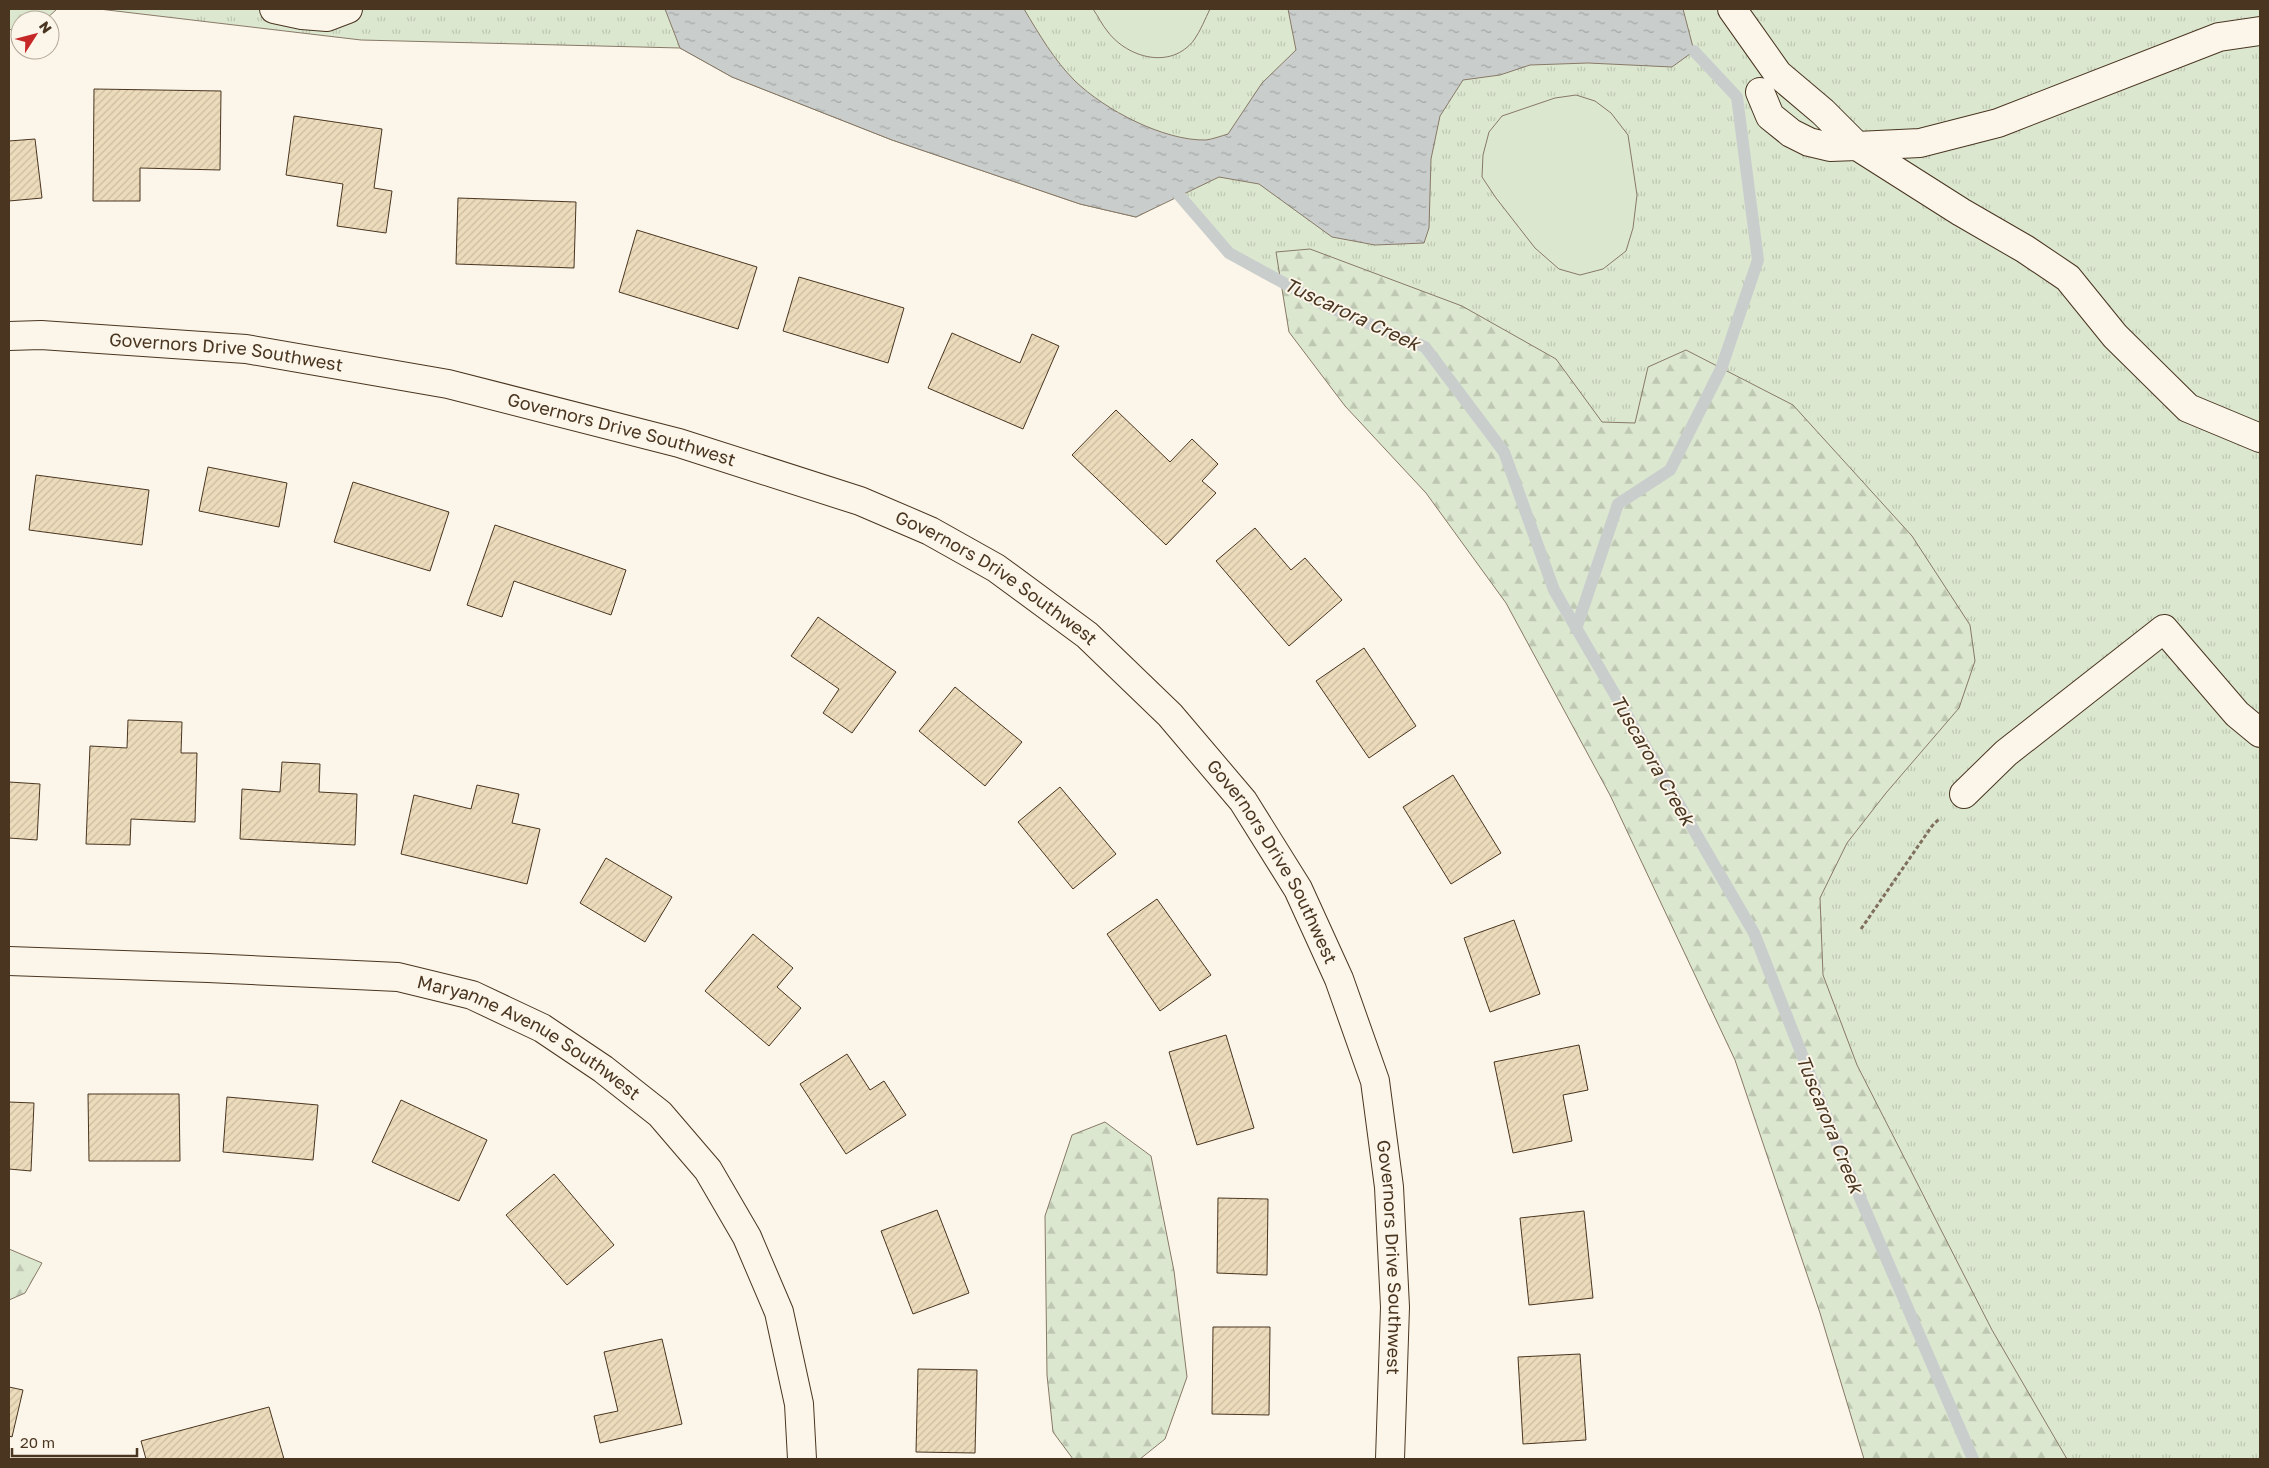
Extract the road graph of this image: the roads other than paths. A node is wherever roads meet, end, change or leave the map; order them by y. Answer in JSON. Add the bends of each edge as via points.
{"nodes":[{"id":1,"x":274,"y":9,"type":"edge"},
{"id":2,"x":348,"y":9,"type":"edge"},
{"id":3,"x":1732,"y":10,"type":"edge"},
{"id":4,"x":2260,"y":31,"type":"edge"},
{"id":5,"x":1857,"y":146,"type":"junction"},
{"id":6,"x":9,"y":336,"type":"edge"},
{"id":7,"x":2260,"y":438,"type":"edge"},
{"id":8,"x":2260,"y":733,"type":"edge"},
{"id":9,"x":1964,"y":794,"type":"dead end"},
{"id":10,"x":9,"y":961,"type":"edge"},
{"id":11,"x":802,"y":1459,"type":"edge"},
{"id":12,"x":1390,"y":1459,"type":"edge"}],
"edges":[{"from":1,"to":2,"type":"street","via":[[327,17]]},
{"from":3,"to":5,"type":"street","via":[[1778,74]]},
{"from":3,"to":5,"type":"street","via":[[1755,91],[1770,116],[1809,142],[1830,147]]},
{"from":4,"to":5,"type":"street","via":[[2219,37],[1998,123],[1920,143]]},
{"from":5,"to":7,"type":"street","via":[[2068,278],[2115,336],[2188,408]]},
{"from":6,"to":12,"type":"street","name":"Governors Drive Southwest","via":[[41,335],[246,349],[448,384],[679,443],[860,501],[930,531],[996,568],[1087,635],[1170,715],[1243,801],[1298,890],[1339,979],[1375,1081],[1389,1187],[1395,1307]]},
{"from":8,"to":9,"type":"street","via":[[2237,714],[2164,629],[2006,753]]},
{"from":10,"to":11,"type":"street","name":"Maryanne Avenue Southwest","via":[[398,977],[472,995],[542,1028],[603,1069],[660,1114],[708,1170],[747,1237],[779,1312],[800,1404]]}]}
